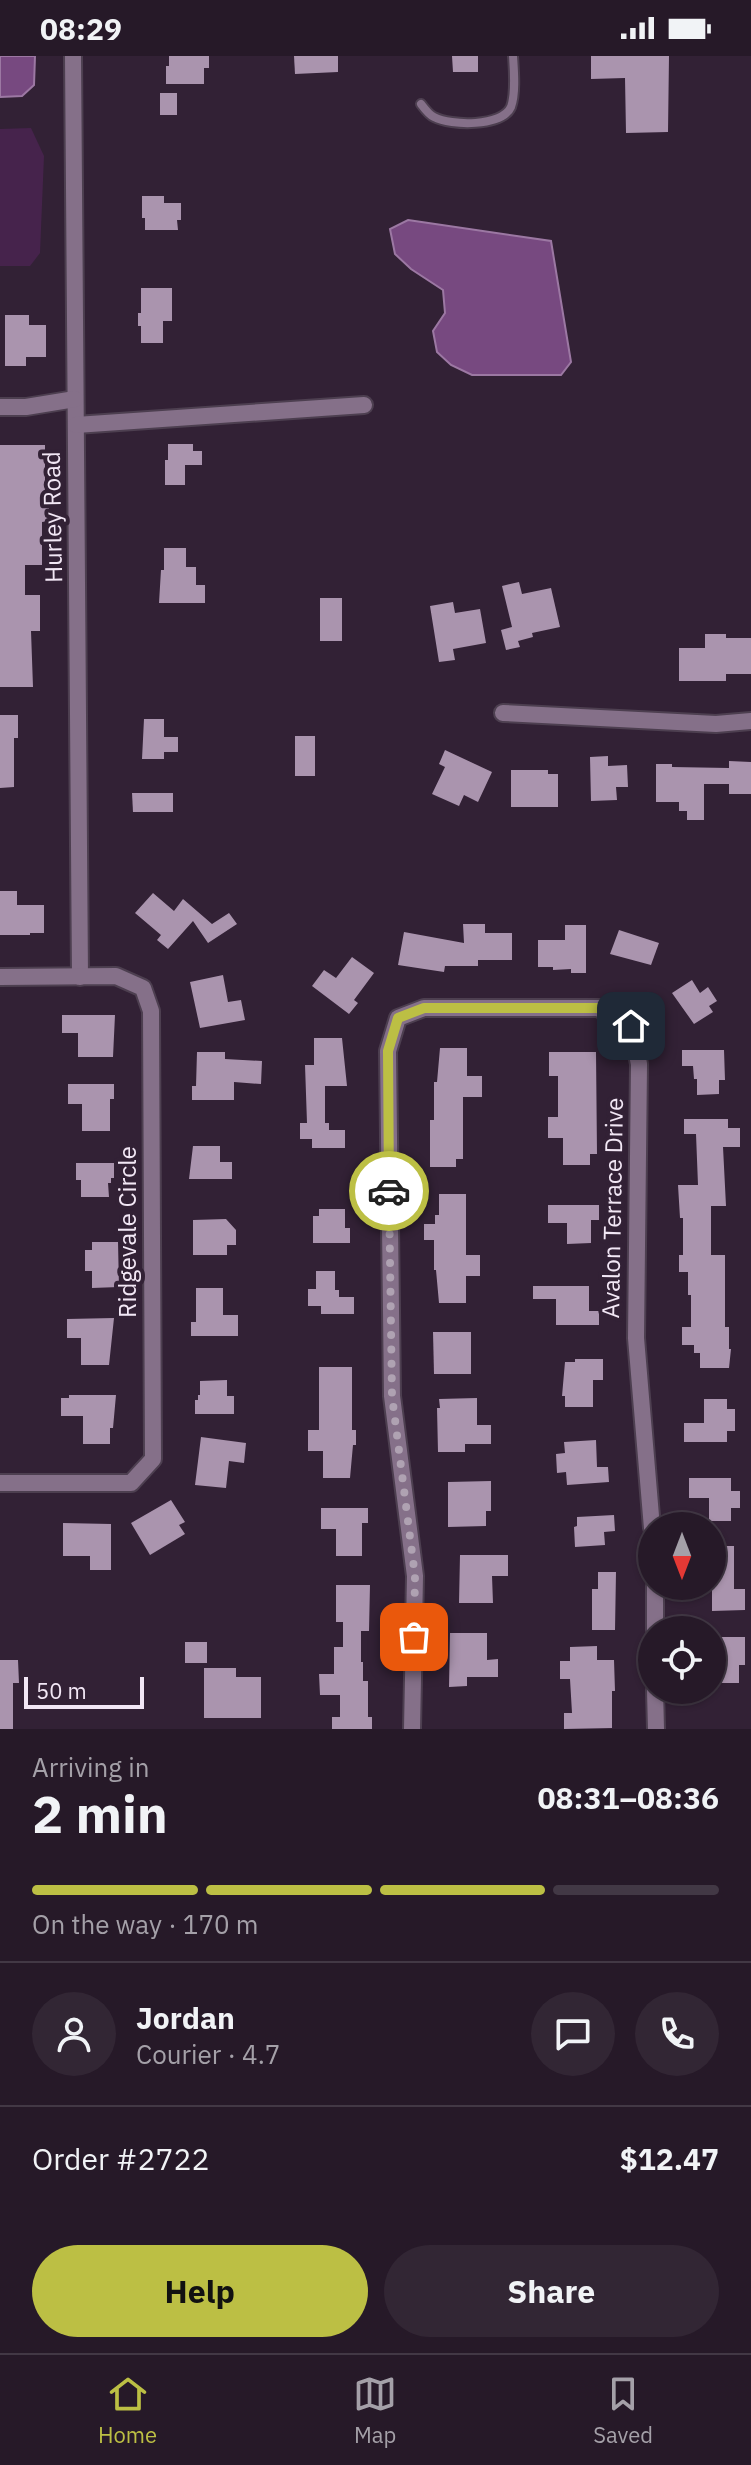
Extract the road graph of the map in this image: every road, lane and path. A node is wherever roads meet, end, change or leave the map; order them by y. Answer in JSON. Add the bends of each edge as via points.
{"nodes":[{"id":1,"x":73,"y":56,"type":"edge"},
{"id":2,"x":513,"y":56,"type":"edge"},
{"id":3,"x":421,"y":104,"type":"dead end"},
{"id":4,"x":75,"y":399,"type":"junction"},
{"id":5,"x":364,"y":405,"type":"dead end"},
{"id":6,"x":0,"y":407,"type":"edge"},
{"id":7,"x":76,"y":425,"type":"junction"},
{"id":8,"x":503,"y":713,"type":"dead end"},
{"id":9,"x":751,"y":721,"type":"edge"},
{"id":10,"x":0,"y":977,"type":"edge"},
{"id":11,"x":80,"y":977,"type":"junction"},
{"id":12,"x":0,"y":1483,"type":"edge"},
{"id":13,"x":651,"y":1512,"type":"edge"},
{"id":14,"x":655,"y":1704,"type":"edge"},
{"id":15,"x":412,"y":1729,"type":"edge"},
{"id":16,"x":656,"y":1729,"type":"edge"}],
"edges":[{"from":1,"to":4,"type":"street","name":"Hurley Road"},
{"from":2,"to":3,"type":"lane","via":[[512,105],[486,123],[433,117]]},
{"from":4,"to":6,"type":"street"},
{"from":4,"to":7,"type":"street","name":"Hurley Road"},
{"from":5,"to":7,"type":"street"},
{"from":7,"to":11,"type":"street","name":"Hurley Road"},
{"from":8,"to":9,"type":"street","via":[[716,724]]},
{"from":10,"to":11,"type":"street","name":"Ridgevale Circle"},
{"from":11,"to":12,"type":"street","name":"Ridgevale Circle","via":[[116,976],[143,988],[151,1011],[153,1459],[131,1483]]},
{"from":13,"to":15,"type":"street","name":"Avalon Terrace Drive","via":[[636,1338],[639,1064],[631,1026],[598,1008],[424,1008],[398,1018],[388,1051],[392,1396],[415,1576]]},
{"from":14,"to":16,"type":"street"}]}
